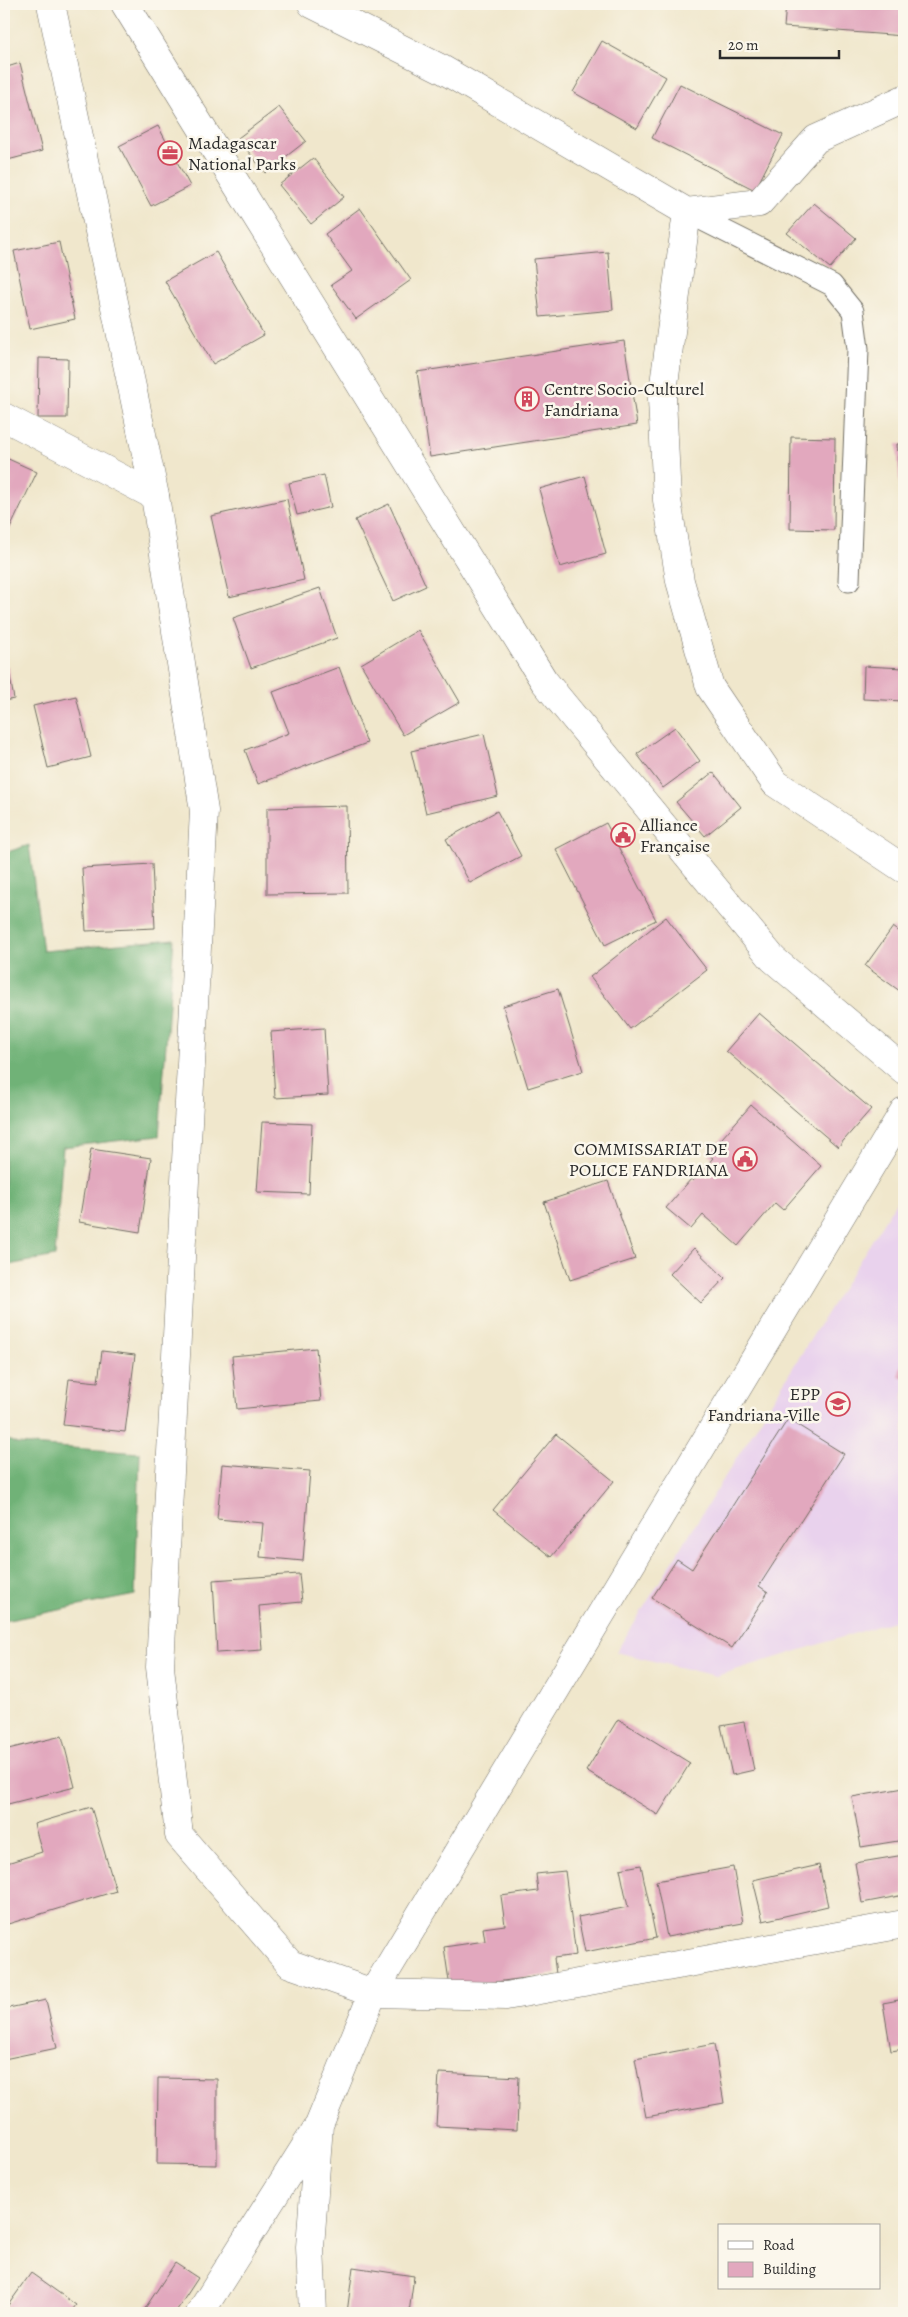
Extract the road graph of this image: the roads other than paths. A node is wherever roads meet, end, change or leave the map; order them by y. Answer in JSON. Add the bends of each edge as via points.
{"nodes":[{"id":1,"x":51,"y":4,"type":"edge"},
{"id":2,"x":125,"y":4,"type":"edge"},
{"id":3,"x":312,"y":4,"type":"edge"},
{"id":4,"x":904,"y":99,"type":"edge"},
{"id":5,"x":687,"y":212,"type":"junction"},
{"id":6,"x":4,"y":418,"type":"edge"},
{"id":7,"x":155,"y":496,"type":"junction"},
{"id":8,"x":849,"y":581,"type":"dead end"},
{"id":9,"x":904,"y":869,"type":"edge"},
{"id":10,"x":904,"y":1070,"type":"edge"},
{"id":11,"x":904,"y":1111,"type":"edge"},
{"id":12,"x":904,"y":1924,"type":"edge"},
{"id":13,"x":373,"y":1994,"type":"junction"},
{"id":14,"x":319,"y":2125,"type":"junction"},
{"id":15,"x":200,"y":2313,"type":"edge"},
{"id":16,"x":313,"y":2313,"type":"edge"}],
"edges":[{"from":1,"to":7,"type":"street"},
{"from":2,"to":10,"type":"street","via":[[544,681],[773,958]]},
{"from":3,"to":5,"type":"street","via":[[442,69]]},
{"from":4,"to":5,"type":"street","via":[[816,138],[759,203]]},
{"from":5,"to":8,"type":"lane","via":[[832,285],[853,311],[858,348]]},
{"from":5,"to":9,"type":"street","via":[[662,399],[667,500],[680,580],[710,687],[775,783]]},
{"from":6,"to":7,"type":"street"},
{"from":7,"to":13,"type":"street","via":[[204,811],[160,1667],[179,1835],[290,1964]]},
{"from":11,"to":13,"type":"street"},
{"from":12,"to":13,"type":"street","via":[[506,1996]]},
{"from":13,"to":14,"type":"street"},
{"from":14,"to":15,"type":"street"},
{"from":14,"to":16,"type":"street","via":[[310,2247]]}]}
